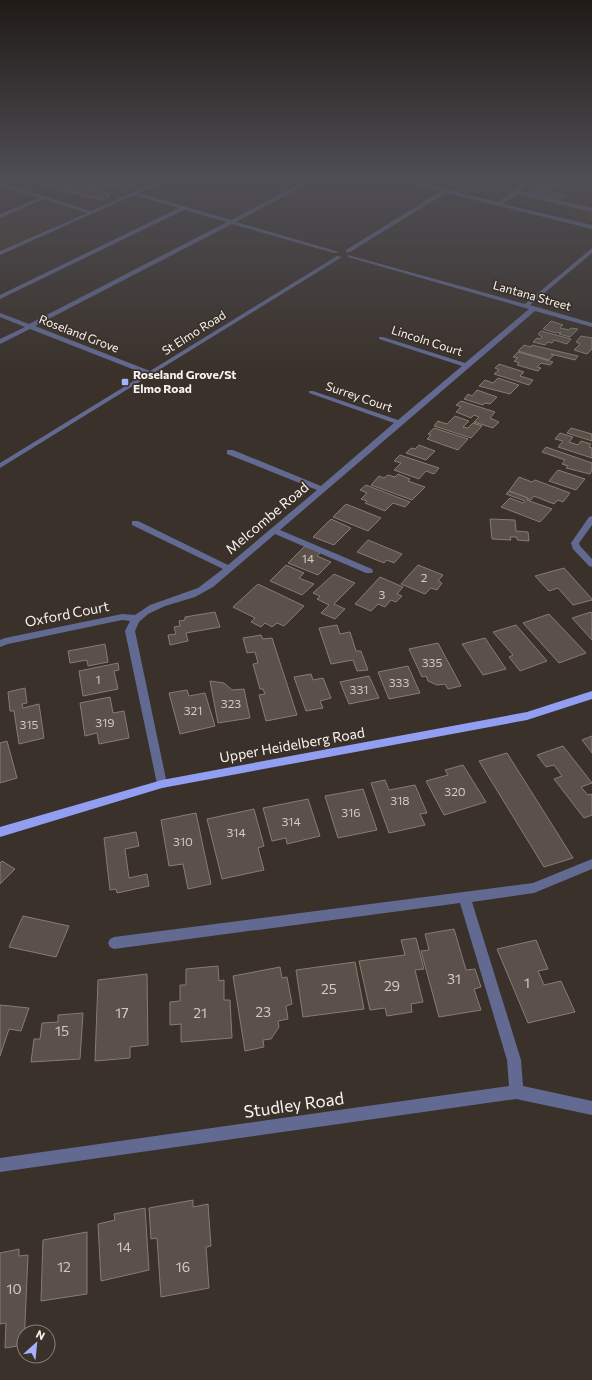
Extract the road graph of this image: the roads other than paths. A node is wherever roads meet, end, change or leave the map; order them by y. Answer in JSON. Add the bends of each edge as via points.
{"nodes":[{"id":1,"x":22,"y":243,"type":"edge"},
{"id":2,"x":111,"y":243,"type":"edge"},
{"id":3,"x":192,"y":243,"type":"edge"},
{"id":4,"x":303,"y":243,"type":"edge"},
{"id":5,"x":364,"y":243,"type":"edge"},
{"id":6,"x":592,"y":250,"type":"edge"},
{"id":7,"x":0,"y":253,"type":"edge"},
{"id":8,"x":349,"y":253,"type":"junction"},
{"id":9,"x":338,"y":254,"type":"junction"},
{"id":10,"x":0,"y":297,"type":"edge"},
{"id":11,"x":530,"y":307,"type":"junction"},
{"id":12,"x":0,"y":316,"type":"edge"},
{"id":13,"x":592,"y":325,"type":"edge"},
{"id":14,"x":30,"y":327,"type":"junction"},
{"id":15,"x":381,"y":338,"type":"dead end"},
{"id":16,"x":0,"y":342,"type":"edge"},
{"id":17,"x":467,"y":366,"type":"junction"},
{"id":18,"x":150,"y":373,"type":"junction"},
{"id":19,"x":311,"y":392,"type":"dead end"},
{"id":20,"x":400,"y":423,"type":"junction"},
{"id":21,"x":230,"y":452,"type":"dead end"},
{"id":22,"x":0,"y":466,"type":"edge"},
{"id":23,"x":322,"y":489,"type":"junction"},
{"id":24,"x":592,"y":519,"type":"edge"},
{"id":25,"x":135,"y":524,"type":"dead end"},
{"id":26,"x":274,"y":530,"type":"junction"},
{"id":27,"x":592,"y":564,"type":"edge"},
{"id":28,"x":229,"y":569,"type":"junction"},
{"id":29,"x":369,"y":571,"type":"dead end"},
{"id":30,"x":136,"y":618,"type":"junction"},
{"id":31,"x":2,"y":642,"type":"edge"},
{"id":32,"x":592,"y":695,"type":"edge"},
{"id":33,"x":162,"y":784,"type":"junction"},
{"id":34,"x":0,"y":832,"type":"edge"},
{"id":35,"x":592,"y":864,"type":"edge"},
{"id":36,"x":465,"y":899,"type":"junction"},
{"id":37,"x":114,"y":943,"type":"dead end"},
{"id":38,"x":516,"y":1092,"type":"junction"},
{"id":39,"x":592,"y":1108,"type":"edge"},
{"id":40,"x":0,"y":1165,"type":"edge"}],
"edges":[{"from":1,"to":7,"type":"street"},
{"from":2,"to":10,"type":"street"},
{"from":3,"to":14,"type":"street"},
{"from":4,"to":9,"type":"street"},
{"from":5,"to":8,"type":"street"},
{"from":6,"to":11,"type":"street","name":"Melcombe Road"},
{"from":8,"to":9,"type":"street"},
{"from":8,"to":11,"type":"street","name":"Lantana Street"},
{"from":9,"to":18,"type":"street","name":"St Elmo Road"},
{"from":11,"to":13,"type":"street","name":"Lantana Street"},
{"from":11,"to":17,"type":"street","name":"Melcombe Road"},
{"from":12,"to":14,"type":"street","name":"Roseland Grove"},
{"from":14,"to":16,"type":"street"},
{"from":14,"to":18,"type":"street","name":"Roseland Grove"},
{"from":15,"to":17,"type":"street","name":"Lincoln Court"},
{"from":17,"to":20,"type":"street","name":"Melcombe Road"},
{"from":18,"to":22,"type":"street","name":"St Elmo Road"},
{"from":19,"to":20,"type":"street","name":"Surrey Court"},
{"from":20,"to":23,"type":"street","name":"Melcombe Road"},
{"from":21,"to":23,"type":"street"},
{"from":23,"to":26,"type":"street","name":"Melcombe Road"},
{"from":24,"to":27,"type":"street","via":[[575,543]]},
{"from":25,"to":28,"type":"street"},
{"from":26,"to":28,"type":"street","name":"Melcombe Road"},
{"from":26,"to":29,"type":"street"},
{"from":28,"to":30,"type":"street","name":"Melcombe Road","via":[[203,590],[150,608]]},
{"from":30,"to":31,"type":"street","name":"Oxford Court","via":[[122,617]]},
{"from":30,"to":33,"type":"street","via":[[130,631]]},
{"from":32,"to":33,"type":"main road","name":"Upper Heidelberg Road","via":[[527,716]]},
{"from":33,"to":34,"type":"main road","name":"Upper Heidelberg Road"},
{"from":35,"to":36,"type":"street","via":[[534,888]]},
{"from":36,"to":37,"type":"street"},
{"from":36,"to":38,"type":"street","via":[[514,1060]]},
{"from":38,"to":39,"type":"street","name":"Studley Road"},
{"from":38,"to":40,"type":"street","name":"Studley Road"}]}
